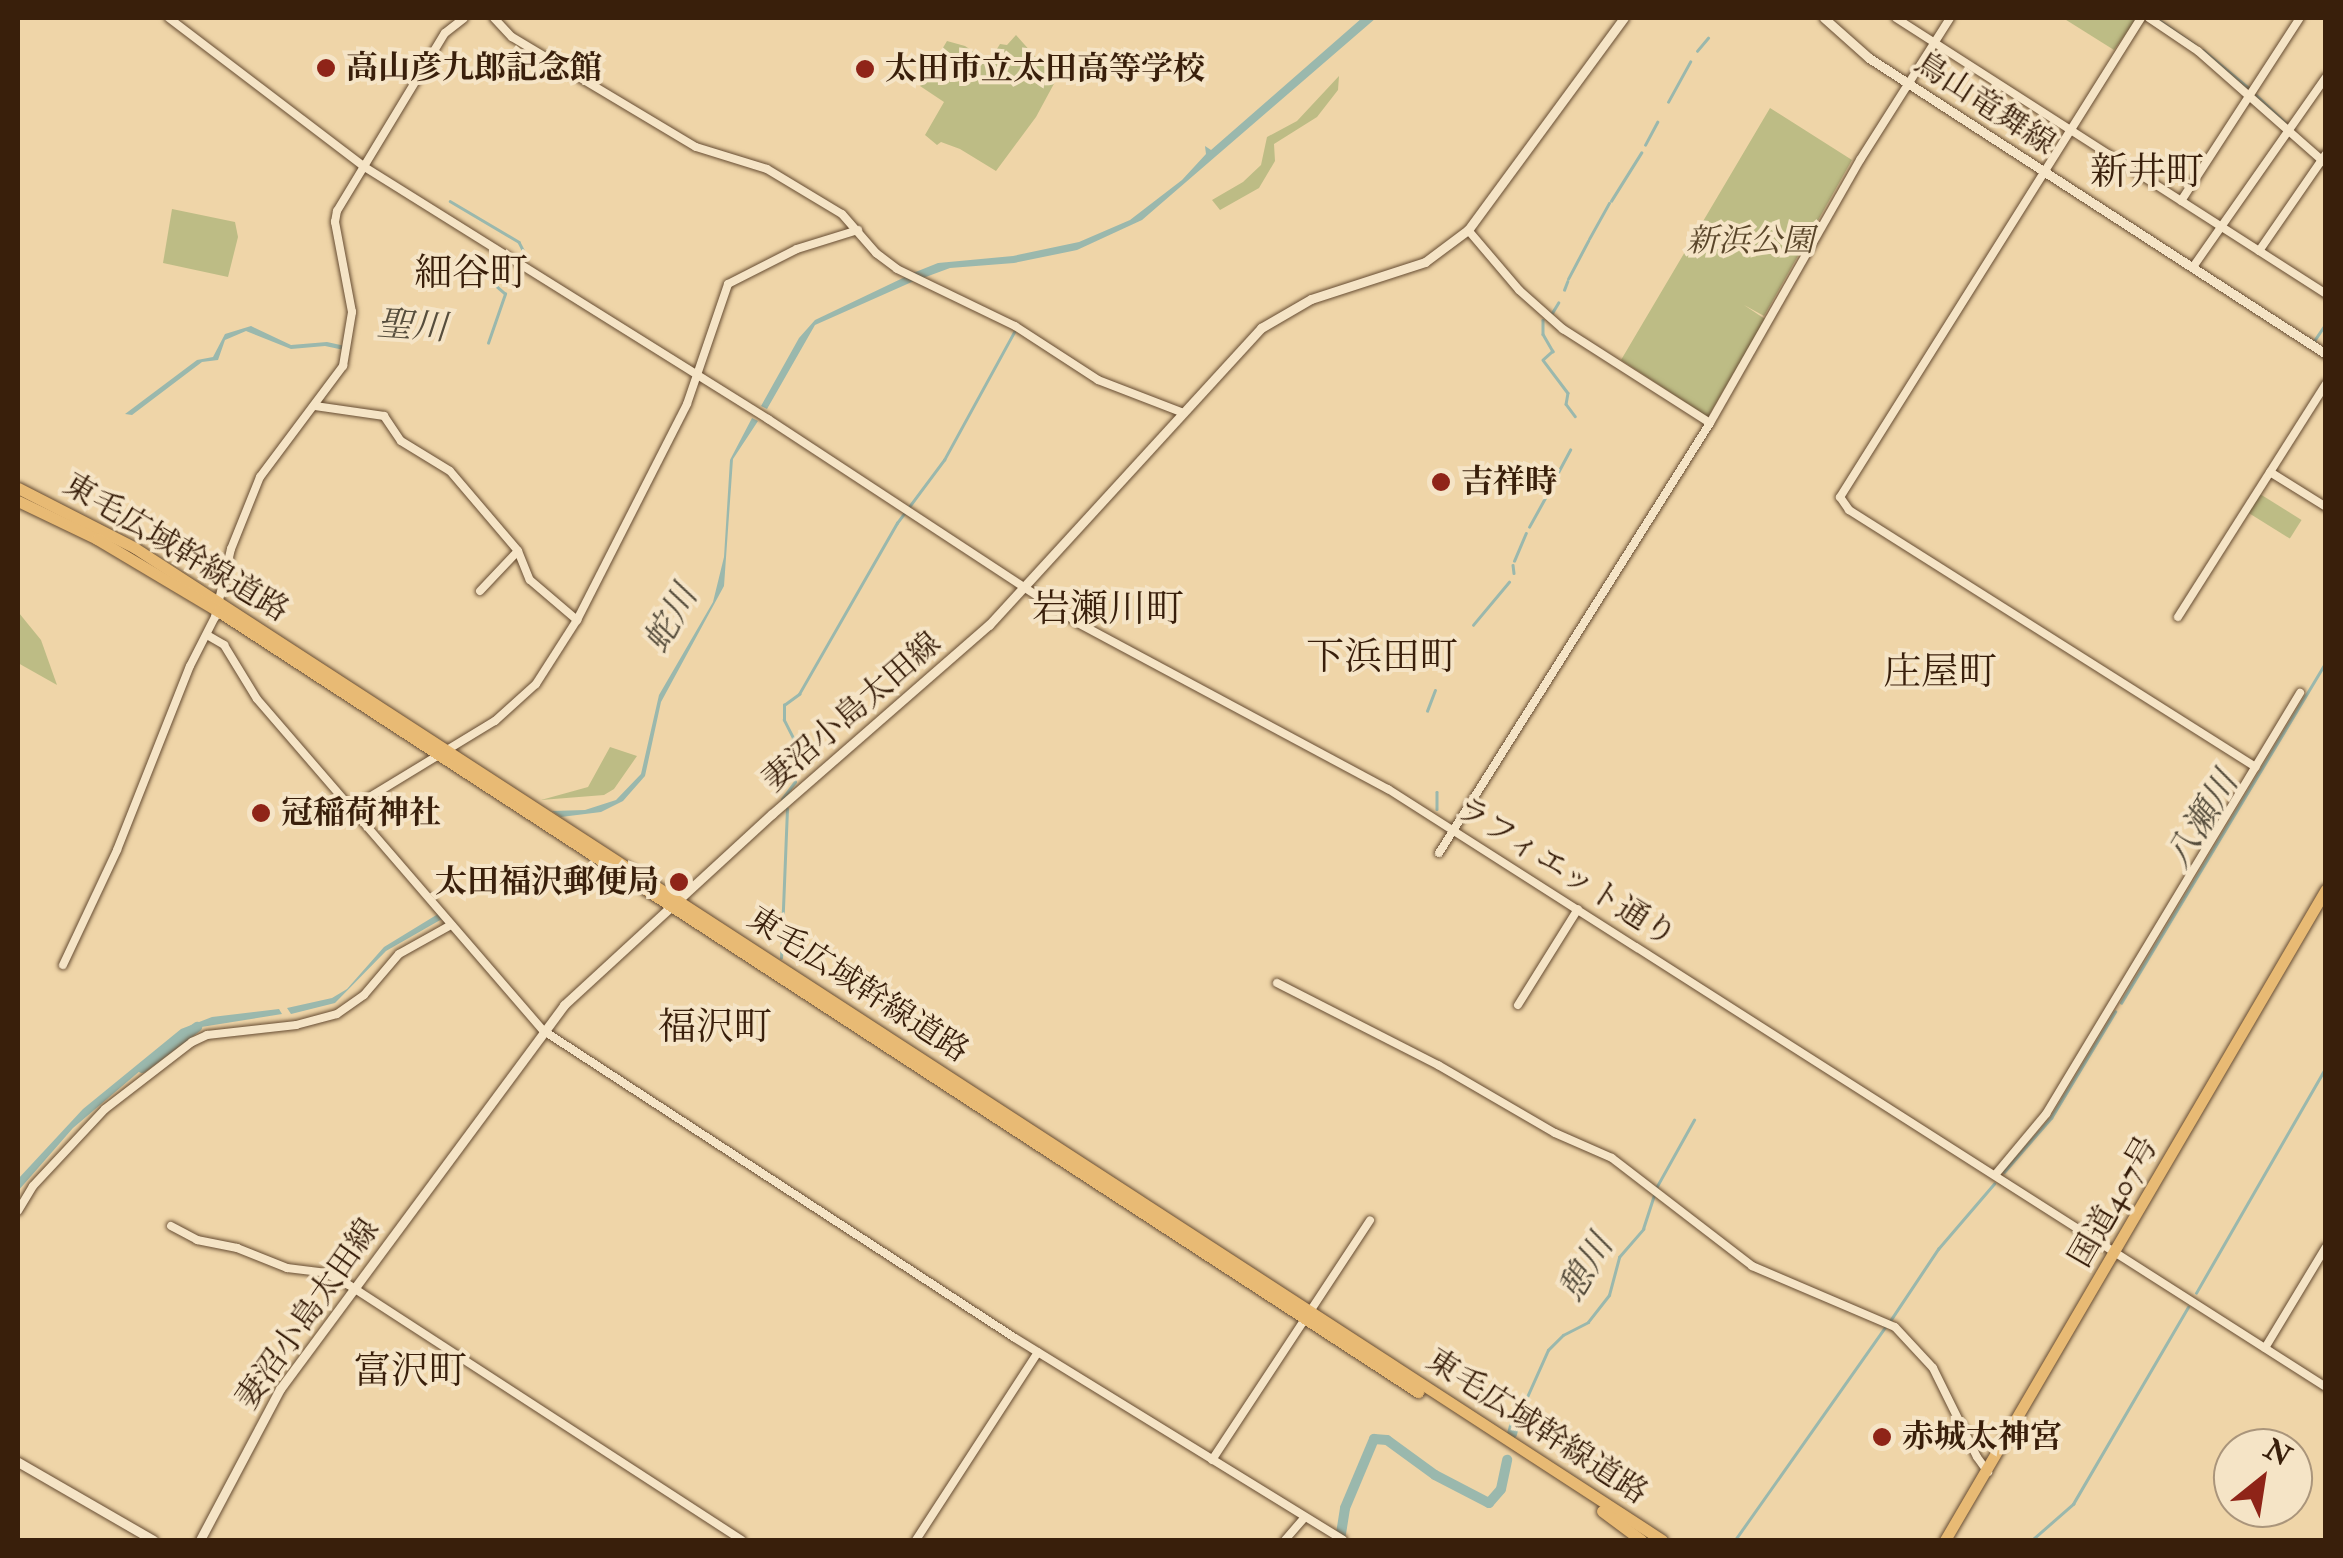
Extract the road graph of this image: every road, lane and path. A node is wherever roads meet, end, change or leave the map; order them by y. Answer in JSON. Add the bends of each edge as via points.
{"nodes":[{"id":1,"x":168,"y":18,"type":"edge"},
{"id":2,"x":464,"y":18,"type":"edge"},
{"id":3,"x":494,"y":18,"type":"edge"},
{"id":4,"x":1624,"y":18,"type":"edge"},
{"id":5,"x":1824,"y":18,"type":"edge"},
{"id":6,"x":1896,"y":18,"type":"edge"},
{"id":7,"x":1950,"y":18,"type":"edge"},
{"id":8,"x":2141,"y":18,"type":"edge"},
{"id":9,"x":2150,"y":18,"type":"edge"},
{"id":10,"x":2300,"y":18,"type":"edge"},
{"id":11,"x":1934,"y":43,"type":"junction"},
{"id":12,"x":2326,"y":77,"type":"edge"},
{"id":13,"x":1909,"y":84,"type":"junction"},
{"id":14,"x":2251,"y":95,"type":"junction"},
{"id":15,"x":2288,"y":129,"type":"junction"},
{"id":16,"x":2070,"y":130,"type":"junction"},
{"id":17,"x":2324,"y":160,"type":"edge"},
{"id":18,"x":363,"y":166,"type":"junction"},
{"id":19,"x":2044,"y":172,"type":"junction"},
{"id":20,"x":2182,"y":202,"type":"junction"},
{"id":21,"x":2220,"y":226,"type":"junction"},
{"id":22,"x":858,"y":230,"type":"junction"},
{"id":23,"x":1468,"y":230,"type":"junction"},
{"id":24,"x":2259,"y":251,"type":"junction"},
{"id":25,"x":2193,"y":268,"type":"junction"},
{"id":26,"x":2326,"y":294,"type":"edge"},
{"id":27,"x":2326,"y":354,"type":"edge"},
{"id":28,"x":696,"y":374,"type":"junction"},
{"id":29,"x":2326,"y":384,"type":"edge"},
{"id":30,"x":315,"y":406,"type":"junction"},
{"id":31,"x":1181,"y":412,"type":"junction"},
{"id":32,"x":1710,"y":422,"type":"junction"},
{"id":33,"x":2270,"y":472,"type":"junction"},
{"id":34,"x":24,"y":496,"type":"edge"},
{"id":35,"x":2326,"y":506,"type":"edge"},
{"id":36,"x":518,"y":550,"type":"junction"},
{"id":37,"x":1025,"y":588,"type":"junction"},
{"id":38,"x":480,"y":591,"type":"dead end"},
{"id":39,"x":219,"y":607,"type":"junction"},
{"id":40,"x":2178,"y":617,"type":"dead end"},
{"id":41,"x":576,"y":620,"type":"junction"},
{"id":42,"x":206,"y":635,"type":"junction"},
{"id":43,"x":2300,"y":693,"type":"dead end"},
{"id":44,"x":444,"y":754,"type":"junction"},
{"id":45,"x":2255,"y":767,"type":"junction"},
{"id":46,"x":350,"y":809,"type":"junction"},
{"id":47,"x":1454,"y":830,"type":"junction"},
{"id":48,"x":1439,"y":853,"type":"dead end"},
{"id":49,"x":2326,"y":889,"type":"edge"},
{"id":50,"x":675,"y":904,"type":"junction"},
{"id":51,"x":1578,"y":909,"type":"junction"},
{"id":52,"x":450,"y":924,"type":"junction"},
{"id":53,"x":63,"y":965,"type":"dead end"},
{"id":54,"x":1277,"y":984,"type":"dead end"},
{"id":55,"x":1518,"y":1005,"type":"dead end"},
{"id":56,"x":544,"y":1032,"type":"junction"},
{"id":57,"x":1995,"y":1175,"type":"junction"},
{"id":58,"x":18,"y":1212,"type":"edge"},
{"id":59,"x":1370,"y":1220,"type":"dead end"},
{"id":60,"x":171,"y":1226,"type":"dead end"},
{"id":61,"x":2326,"y":1248,"type":"edge"},
{"id":62,"x":2116,"y":1253,"type":"junction"},
{"id":63,"x":355,"y":1288,"type":"junction"},
{"id":64,"x":1308,"y":1316,"type":"junction"},
{"id":65,"x":2265,"y":1348,"type":"junction"},
{"id":66,"x":1038,"y":1352,"type":"junction"},
{"id":67,"x":2326,"y":1387,"type":"edge"},
{"id":68,"x":1212,"y":1460,"type":"junction"},
{"id":69,"x":18,"y":1462,"type":"edge"},
{"id":70,"x":1988,"y":1472,"type":"junction"},
{"id":71,"x":1602,"y":1511,"type":"junction"},
{"id":72,"x":1620,"y":1514,"type":"junction"},
{"id":73,"x":1305,"y":1517,"type":"junction"},
{"id":74,"x":1340,"y":1538,"type":"edge"},
{"id":75,"x":153,"y":1540,"type":"edge"},
{"id":76,"x":200,"y":1540,"type":"edge"},
{"id":77,"x":742,"y":1540,"type":"edge"},
{"id":78,"x":916,"y":1540,"type":"edge"},
{"id":79,"x":1285,"y":1540,"type":"edge"},
{"id":80,"x":1641,"y":1540,"type":"edge"},
{"id":81,"x":1650,"y":1540,"type":"edge"},
{"id":82,"x":1662,"y":1540,"type":"edge"},
{"id":83,"x":1670,"y":1540,"type":"edge"},
{"id":84,"x":1945,"y":1540,"type":"edge"}],
"edges":[{"from":1,"to":18,"type":"street"},
{"from":2,"to":18,"type":"street","via":[[445,33]]},
{"from":3,"to":22,"type":"street","via":[[512,37],[696,147],[770,170]]},
{"from":4,"to":23,"type":"main road","name":"妻沼小島太田線"},
{"from":5,"to":13,"type":"main road","name":"鳥山竜舞線"},
{"from":6,"to":11,"type":"street"},
{"from":7,"to":11,"type":"street"},
{"from":8,"to":16,"type":"street"},
{"from":9,"to":14,"type":"street"},
{"from":10,"to":14,"type":"street"},
{"from":11,"to":13,"type":"street"},
{"from":11,"to":16,"type":"street"},
{"from":12,"to":15,"type":"street"},
{"from":13,"to":19,"type":"main road","name":"鳥山竜舞線"},
{"from":13,"to":32,"type":"street"},
{"from":14,"to":15,"type":"street"},
{"from":14,"to":20,"type":"street"},
{"from":15,"to":17,"type":"street"},
{"from":15,"to":21,"type":"street"},
{"from":16,"to":19,"type":"street"},
{"from":16,"to":20,"type":"street"},
{"from":17,"to":24,"type":"street"},
{"from":18,"to":28,"type":"street"},
{"from":18,"to":30,"type":"street","via":[[335,222],[352,312],[350,340],[344,366]]},
{"from":19,"to":25,"type":"main road","name":"鳥山竜舞線"},
{"from":19,"to":45,"type":"street","via":[[1841,492],[1841,502]]},
{"from":20,"to":21,"type":"street"},
{"from":21,"to":24,"type":"street"},
{"from":21,"to":25,"type":"street"},
{"from":22,"to":28,"type":"street","via":[[797,249],[728,284]]},
{"from":22,"to":31,"type":"street","via":[[901,271],[1015,326],[1098,380]]},
{"from":23,"to":31,"type":"main road","name":"妻沼小島太田線","via":[[1424,262],[1326,293],[1277,318]]},
{"from":23,"to":32,"type":"street","via":[[1563,329]]},
{"from":24,"to":26,"type":"street"},
{"from":25,"to":27,"type":"main road","name":"鳥山竜舞線"},
{"from":28,"to":37,"type":"street","name":"ラフィエット通り"},
{"from":28,"to":41,"type":"street"},
{"from":29,"to":33,"type":"street"},
{"from":30,"to":36,"type":"street","via":[[384,416],[401,441],[450,471]]},
{"from":30,"to":39,"type":"street","via":[[260,477],[231,549]]},
{"from":31,"to":37,"type":"main road","name":"妻沼小島太田線"},
{"from":32,"to":47,"type":"street"},
{"from":33,"to":35,"type":"street"},
{"from":33,"to":40,"type":"street"},
{"from":34,"to":39,"type":"highway","name":"東毛広域幹線道路","via":[[111,534]]},
{"from":36,"to":38,"type":"street"},
{"from":36,"to":41,"type":"street","via":[[530,580]]},
{"from":37,"to":47,"type":"street","name":"ラフィエット通り"},
{"from":37,"to":50,"type":"main road","name":"妻沼小島太田線"},
{"from":39,"to":42,"type":"street"},
{"from":39,"to":44,"type":"highway","name":"東毛広域幹線道路"},
{"from":41,"to":44,"type":"street","via":[[524,699]]},
{"from":42,"to":46,"type":"street","via":[[224,645],[257,699]]},
{"from":42,"to":53,"type":"street"},
{"from":43,"to":45,"type":"street"},
{"from":44,"to":46,"type":"street"},
{"from":44,"to":50,"type":"highway","name":"東毛広域幹線道路"},
{"from":45,"to":57,"type":"street","via":[[2046,1114]]},
{"from":46,"to":52,"type":"street"},
{"from":47,"to":48,"type":"street"},
{"from":47,"to":51,"type":"street","name":"ラフィエット通り"},
{"from":49,"to":62,"type":"highway","name":"国道407号"},
{"from":50,"to":56,"type":"main road","name":"妻沼小島太田線"},
{"from":50,"to":64,"type":"highway","name":"東毛広域幹線道路"},
{"from":51,"to":55,"type":"street"},
{"from":51,"to":57,"type":"street","name":"ラフィエット通り"},
{"from":52,"to":56,"type":"street"},
{"from":52,"to":58,"type":"street","via":[[399,954],[364,995],[337,1014],[192,1042],[105,1109],[33,1186]]},
{"from":54,"to":70,"type":"street","via":[[1612,1158],[1742,1260],[1895,1327],[1933,1368]]},
{"from":56,"to":63,"type":"main road","name":"妻沼小島太田線"},
{"from":56,"to":66,"type":"street"},
{"from":57,"to":62,"type":"street","name":"ラフィエット通り"},
{"from":59,"to":64,"type":"street"},
{"from":60,"to":63,"type":"street"},
{"from":61,"to":65,"type":"street"},
{"from":62,"to":65,"type":"street","name":"ラフィエット通り"},
{"from":62,"to":70,"type":"highway","name":"国道407号"},
{"from":63,"to":76,"type":"main road","name":"妻沼小島太田線","via":[[266,1411]]},
{"from":63,"to":77,"type":"street"},
{"from":64,"to":68,"type":"street"},
{"from":64,"to":71,"type":"highway","name":"東毛広域幹線道路"},
{"from":64,"to":72,"type":"highway","name":"東毛広域幹線道路"},
{"from":65,"to":67,"type":"street","name":"ラフィエット通り"},
{"from":66,"to":68,"type":"street"},
{"from":66,"to":78,"type":"street"},
{"from":68,"to":73,"type":"street"},
{"from":69,"to":75,"type":"main road"},
{"from":70,"to":84,"type":"highway","name":"国道407号"},
{"from":71,"to":80,"type":"highway"},
{"from":71,"to":81,"type":"highway","name":"東毛広域幹線道路"},
{"from":72,"to":82,"type":"highway","name":"東毛広域幹線道路"},
{"from":72,"to":83,"type":"highway"},
{"from":73,"to":74,"type":"street"},
{"from":73,"to":79,"type":"street"}]}
